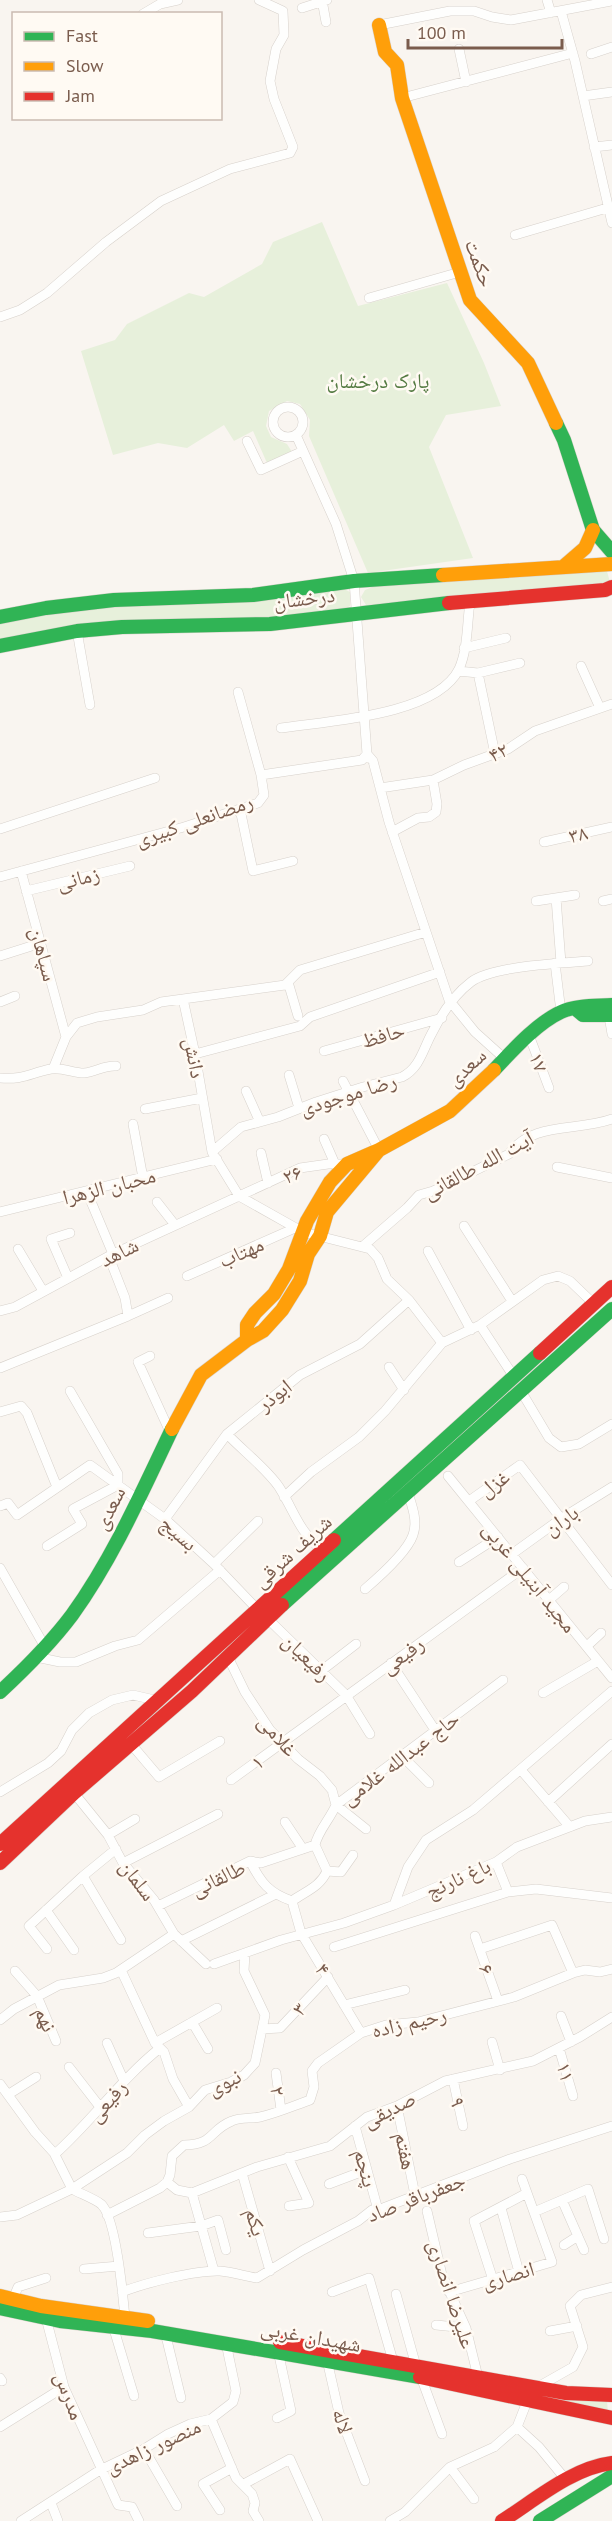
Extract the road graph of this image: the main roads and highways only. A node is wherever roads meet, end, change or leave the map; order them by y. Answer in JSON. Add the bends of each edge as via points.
{"nodes":[{"id":1,"x":379,"y":25,"type":"road end"},
{"id":2,"x":593,"y":530,"type":"junction"},
{"id":3,"x":612,"y":552,"type":"edge"},
{"id":4,"x":612,"y":564,"type":"edge"},
{"id":5,"x":562,"y":567,"type":"junction"},
{"id":6,"x":612,"y":587,"type":"edge"},
{"id":7,"x":0,"y":617,"type":"edge"},
{"id":8,"x":0,"y":646,"type":"edge"},
{"id":9,"x":611,"y":1012,"type":"edge"},
{"id":10,"x":379,"y":1150,"type":"junction"},
{"id":11,"x":612,"y":1287,"type":"edge"},
{"id":12,"x":612,"y":1309,"type":"edge"},
{"id":13,"x":247,"y":1340,"type":"junction"},
{"id":14,"x":484,"y":1405,"type":"junction"},
{"id":15,"x":494,"y":1416,"type":"junction"},
{"id":16,"x":263,"y":1615,"type":"junction"},
{"id":17,"x":0,"y":1692,"type":"edge"},
{"id":18,"x":0,"y":1844,"type":"edge"},
{"id":19,"x":0,"y":1863,"type":"edge"},
{"id":20,"x":6,"y":2297,"type":"edge"},
{"id":21,"x":0,"y":2308,"type":"edge"},
{"id":22,"x":419,"y":2371,"type":"junction"},
{"id":23,"x":532,"y":2393,"type":"junction"},
{"id":24,"x":612,"y":2395,"type":"edge"},
{"id":25,"x":612,"y":2418,"type":"edge"},
{"id":26,"x":612,"y":2463,"type":"edge"},
{"id":27,"x":612,"y":2476,"type":"edge"},
{"id":28,"x":502,"y":2521,"type":"edge"},
{"id":29,"x":540,"y":2521,"type":"edge"}],
"edges":[{"from":1,"to":2,"type":"main road","name":"حکمت","via":[[385,52],[397,65],[402,98],[470,300],[528,363],[564,440]]},
{"from":2,"to":3,"type":"main road"},
{"from":2,"to":5,"type":"main road","via":[[585,548]]},
{"from":4,"to":5,"type":"main road","name":"درخشان"},
{"from":5,"to":7,"type":"main road","name":"درخشان","via":[[354,581],[253,595],[114,600]]},
{"from":6,"to":8,"type":"main road","name":"درخشان","via":[[270,624],[77,631]]},
{"from":9,"to":10,"type":"main road","name":"سعدی","via":[[561,1012],[529,1035],[450,1111]]},
{"from":10,"to":13,"type":"main road","name":"سعدی","via":[[327,1212],[300,1281],[282,1310],[263,1331]]},
{"from":10,"to":13,"type":"main road","name":"سعدی","via":[[341,1164],[299,1230],[289,1269],[247,1325]]},
{"from":11,"to":14,"type":"main road","name":"شریف شرقی"},
{"from":12,"to":15,"type":"main road","name":"شریف شرقی"},
{"from":13,"to":17,"type":"main road","name":"سعدی","via":[[201,1375],[189,1392],[82,1601]]},
{"from":14,"to":15,"type":"main road"},
{"from":14,"to":16,"type":"main road","name":"شریف شرقی","via":[[323,1551]]},
{"from":15,"to":16,"type":"main road","name":"شریف شرقی"},
{"from":16,"to":18,"type":"main road","name":"شریف شرقی","via":[[159,1701]]},
{"from":16,"to":19,"type":"main road","name":"شریف شرقی","via":[[228,1657]]},
{"from":20,"to":22,"type":"main road","name":"شهیدان غربی","via":[[41,2306],[393,2361]]},
{"from":21,"to":22,"type":"main road","name":"شهیدان غربی","via":[[46,2318]]},
{"from":22,"to":23,"type":"main road","name":"شهیدان غربی"},
{"from":22,"to":23,"type":"main road","name":"شهیدان غربی","via":[[478,2377]]},
{"from":23,"to":24,"type":"main road","name":"شهیدان غربی"},
{"from":23,"to":25,"type":"main road","name":"شهیدان غربی"},
{"from":26,"to":28,"type":"main road","via":[[603,2462]]},
{"from":27,"to":29,"type":"main road"}]}
